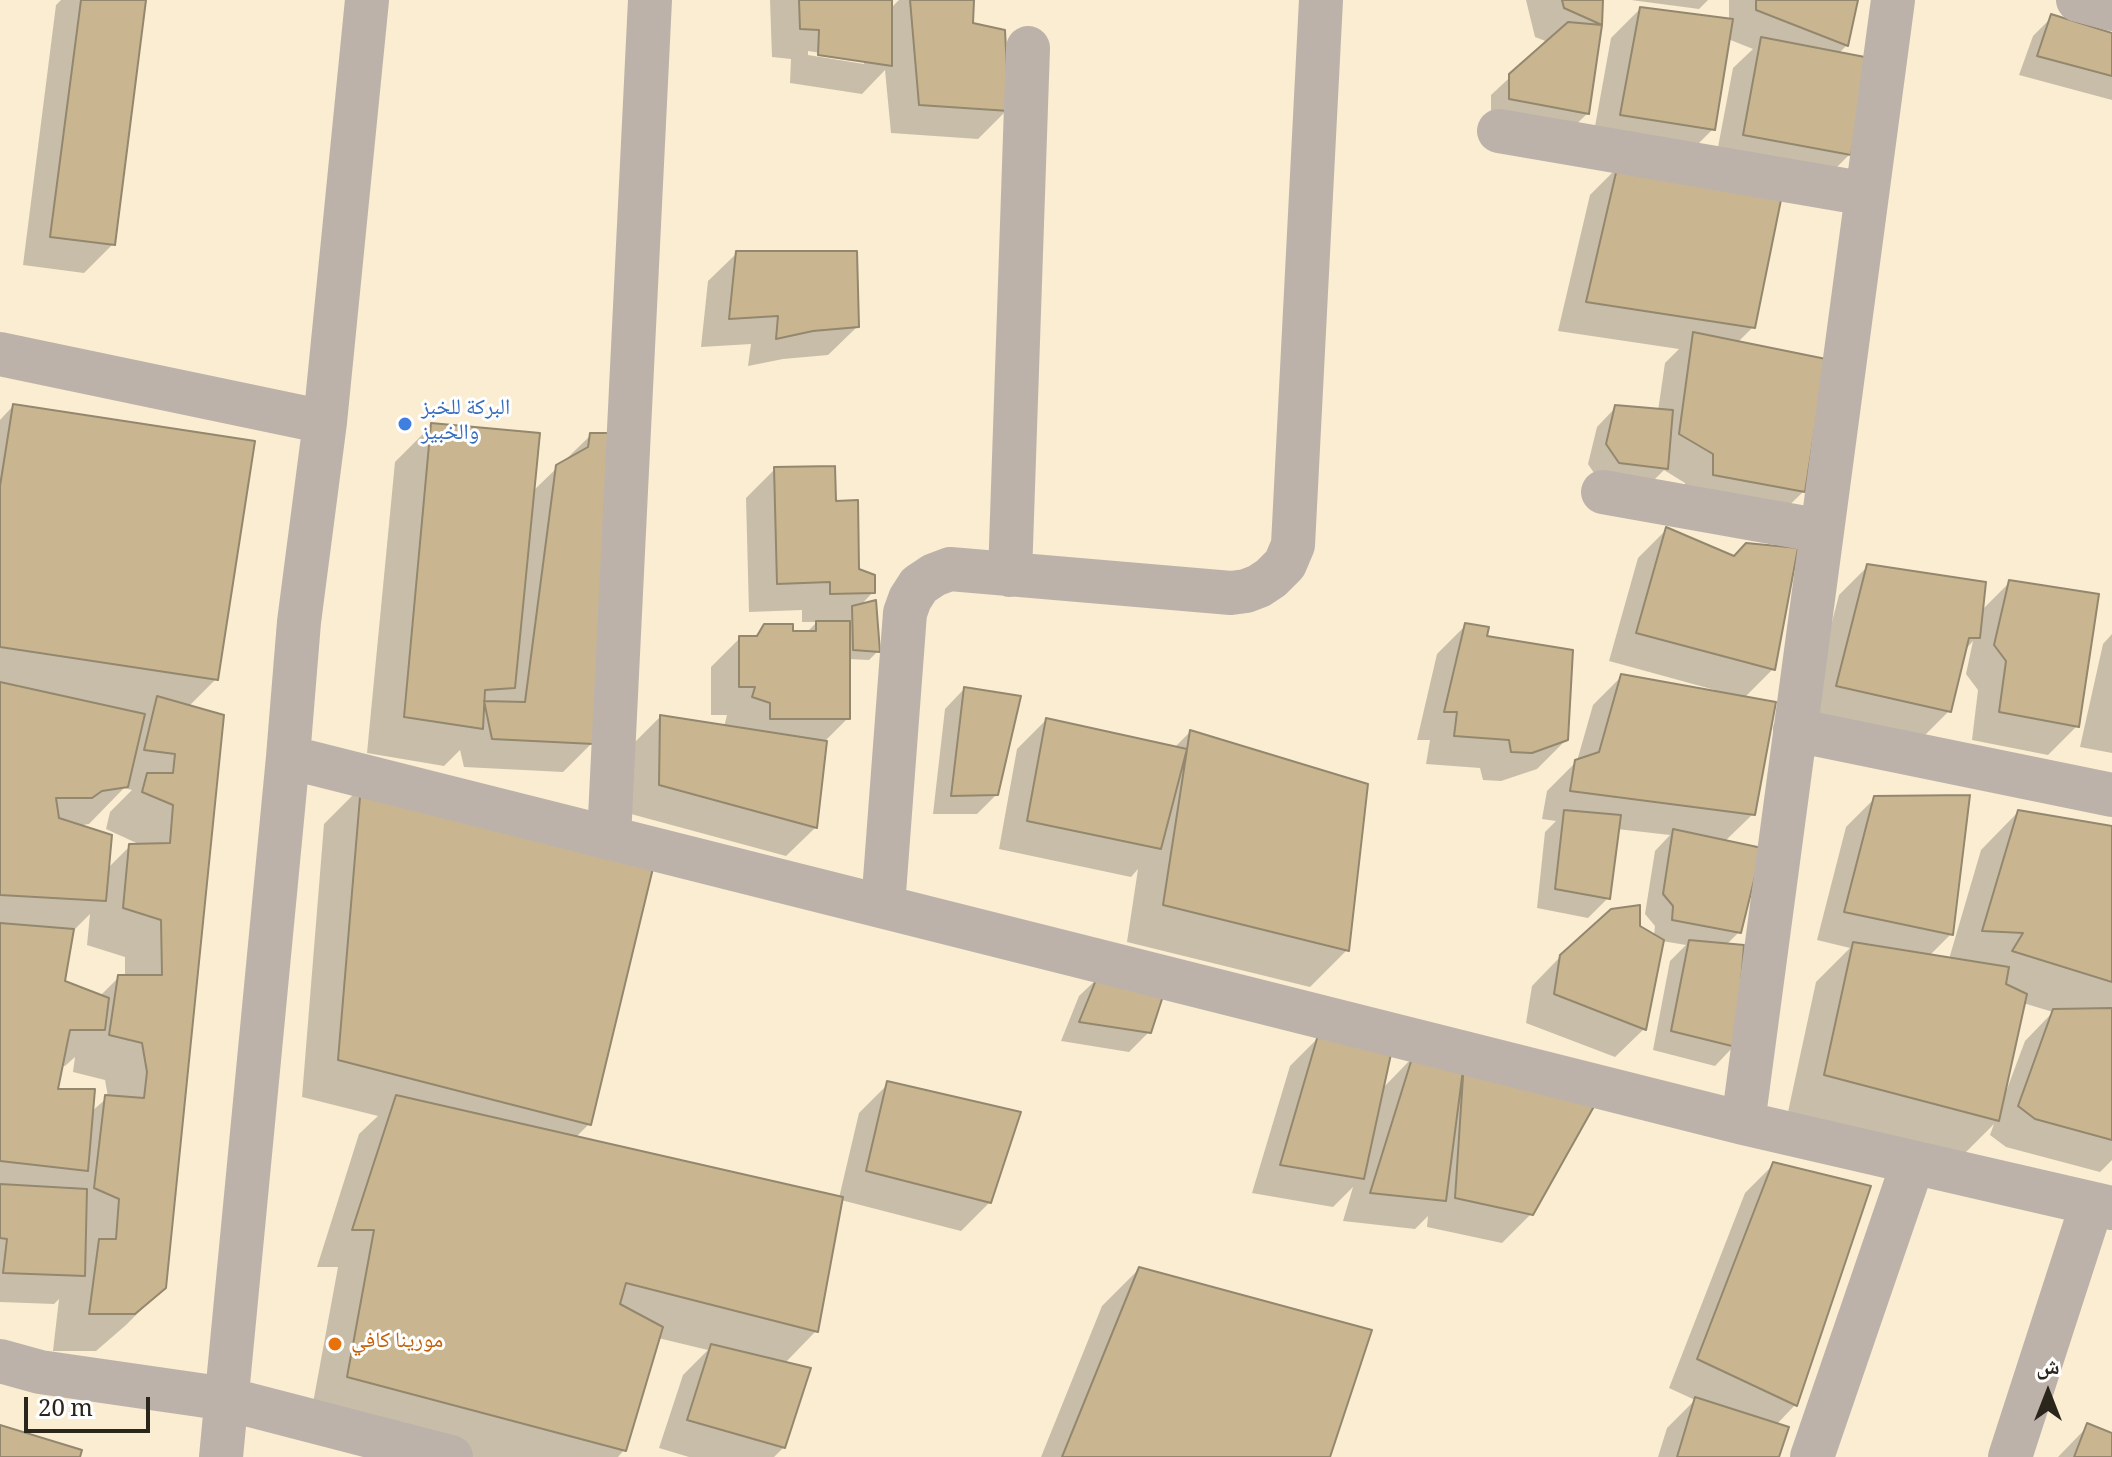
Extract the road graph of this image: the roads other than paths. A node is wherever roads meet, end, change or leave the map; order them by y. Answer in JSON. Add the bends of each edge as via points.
{"nodes":[{"id":1,"x":367,"y":0,"type":"edge"},
{"id":2,"x":650,"y":0,"type":"edge"},
{"id":3,"x":1321,"y":0,"type":"edge"},
{"id":4,"x":1893,"y":0,"type":"edge"},
{"id":5,"x":2078,"y":0,"type":"edge"},
{"id":6,"x":2112,"y":9,"type":"edge"},
{"id":7,"x":1028,"y":48,"type":"dead end"},
{"id":8,"x":1499,"y":131,"type":"dead end"},
{"id":9,"x":1867,"y":194,"type":"junction"},
{"id":10,"x":0,"y":354,"type":"edge"},
{"id":11,"x":325,"y":422,"type":"junction"},
{"id":12,"x":1603,"y":492,"type":"dead end"},
{"id":13,"x":1822,"y":531,"type":"junction"},
{"id":14,"x":1010,"y":575,"type":"junction"},
{"id":15,"x":1795,"y":730,"type":"junction"},
{"id":16,"x":288,"y":757,"type":"junction"},
{"id":17,"x":2112,"y":795,"type":"edge"},
{"id":18,"x":609,"y":838,"type":"junction"},
{"id":19,"x":883,"y":906,"type":"junction"},
{"id":20,"x":1743,"y":1123,"type":"junction"},
{"id":21,"x":1913,"y":1163,"type":"junction"},
{"id":22,"x":2102,"y":1206,"type":"edge"},
{"id":23,"x":0,"y":1361,"type":"edge"},
{"id":24,"x":227,"y":1399,"type":"junction"},
{"id":25,"x":221,"y":1457,"type":"edge"},
{"id":26,"x":451,"y":1457,"type":"edge"},
{"id":27,"x":1812,"y":1457,"type":"edge"},
{"id":28,"x":2010,"y":1457,"type":"edge"}],
"edges":[{"from":1,"to":11,"type":"street"},
{"from":2,"to":18,"type":"street"},
{"from":3,"to":14,"type":"street","via":[[1293,545],[1285,564],[1259,586],[1231,593]]},
{"from":4,"to":9,"type":"street"},
{"from":5,"to":6,"type":"street"},
{"from":7,"to":14,"type":"street"},
{"from":8,"to":9,"type":"street"},
{"from":9,"to":13,"type":"street"},
{"from":10,"to":11,"type":"street"},
{"from":11,"to":16,"type":"street"},
{"from":12,"to":13,"type":"street"},
{"from":13,"to":15,"type":"street"},
{"from":14,"to":19,"type":"street","via":[[950,569],[919,585],[910,599]]},
{"from":15,"to":17,"type":"street"},
{"from":15,"to":20,"type":"street"},
{"from":16,"to":18,"type":"street"},
{"from":16,"to":24,"type":"street"},
{"from":18,"to":19,"type":"street"},
{"from":19,"to":20,"type":"street"},
{"from":20,"to":21,"type":"street"},
{"from":21,"to":22,"type":"street"},
{"from":21,"to":27,"type":"street"},
{"from":22,"to":28,"type":"street"},
{"from":23,"to":24,"type":"street","via":[[40,1372]]},
{"from":24,"to":25,"type":"street"},
{"from":24,"to":26,"type":"street"}]}
